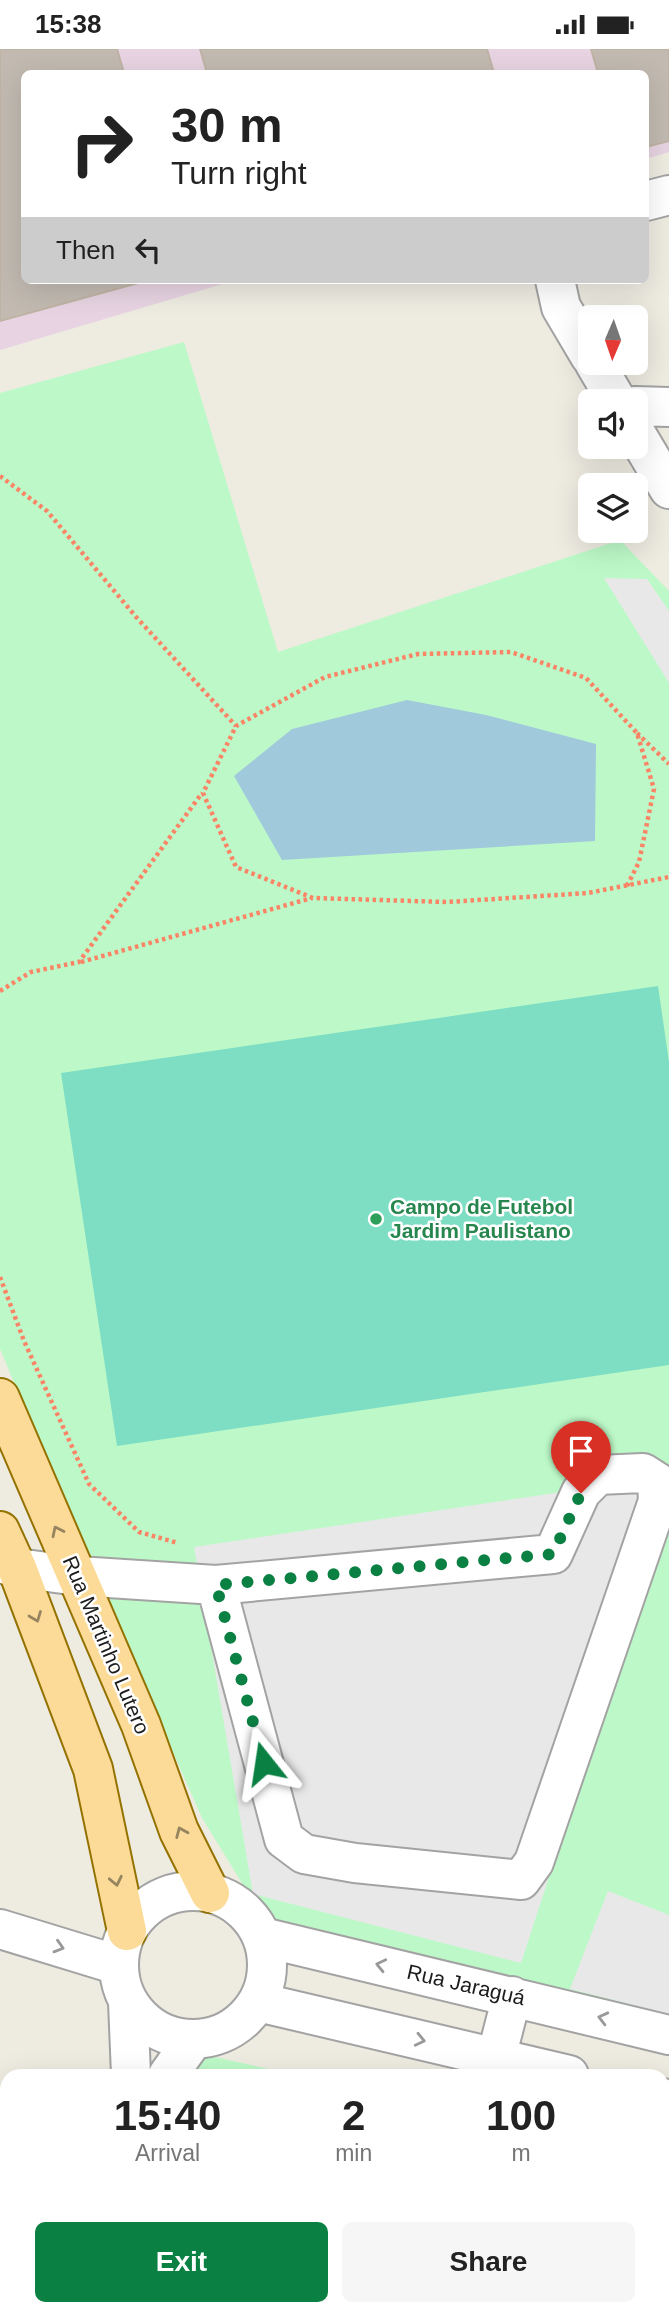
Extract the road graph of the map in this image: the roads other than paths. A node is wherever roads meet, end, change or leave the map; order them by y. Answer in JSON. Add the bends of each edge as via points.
{"nodes":[{"id":1,"x":669,"y":195,"type":"edge"},
{"id":2,"x":649,"y":200,"type":"edge"},
{"id":3,"x":556,"y":284,"type":"edge"},
{"id":4,"x":578,"y":335,"type":"edge"},
{"id":5,"x":648,"y":406,"type":"edge"},
{"id":6,"x":669,"y":407,"type":"edge"},
{"id":7,"x":648,"y":454,"type":"edge"},
{"id":8,"x":669,"y":489,"type":"edge"},
{"id":9,"x":0,"y":1398,"type":"edge"},
{"id":10,"x":0,"y":1531,"type":"edge"},
{"id":11,"x":9,"y":1565,"type":"edge"},
{"id":12,"x":78,"y":1576,"type":"junction"},
{"id":13,"x":216,"y":1585,"type":"junction"},
{"id":14,"x":210,"y":1893,"type":"junction"},
{"id":15,"x":0,"y":1929,"type":"edge"},
{"id":16,"x":262,"y":1937,"type":"junction"},
{"id":17,"x":122,"y":1948,"type":"junction"},
{"id":18,"x":512,"y":1996,"type":"junction"},
{"id":19,"x":128,"y":2002,"type":"junction"},
{"id":20,"x":258,"y":2002,"type":"junction"},
{"id":21,"x":669,"y":2035,"type":"edge"},
{"id":22,"x":193,"y":2040,"type":"junction"},
{"id":23,"x":496,"y":2058,"type":"junction"},
{"id":24,"x":131,"y":2069,"type":"edge"},
{"id":25,"x":172,"y":2069,"type":"edge"},
{"id":26,"x":543,"y":2069,"type":"edge"}],
"edges":[{"from":1,"to":2,"type":"street"},
{"from":3,"to":4,"type":"street","via":[[561,307]]},
{"from":5,"to":6,"type":"street"},
{"from":7,"to":8,"type":"street"},
{"from":12,"to":9,"type":"main road","name":"Rua Martinho Lutero","one_way":true},
{"from":10,"to":11,"type":"main road"},
{"from":11,"to":12,"type":"street"},
{"from":11,"to":17,"type":"main road","one_way":true,"via":[[93,1769]]},
{"from":12,"to":13,"type":"street"},
{"from":14,"to":12,"type":"main road","name":"Rua Martinho Lutero","one_way":true,"via":[[179,1831],[141,1725]]},
{"from":13,"to":13,"type":"street","via":[[284,1839],[304,1854],[355,1863],[521,1880],[534,1862],[659,1501],[657,1482],[643,1473],[598,1475],[581,1493],[553,1554]]},
{"from":14,"to":16,"type":"street","via":[[241,1909]]},
{"from":14,"to":17,"type":"street","via":[[162,1898],[141,1912]]},
{"from":15,"to":17,"type":"street","one_way":true},
{"from":18,"to":16,"type":"street","name":"Rua Jaraguá","one_way":true},
{"from":16,"to":20,"type":"street","via":[[268,1959]]},
{"from":17,"to":19,"type":"street","via":[[121,1984]]},
{"from":21,"to":18,"type":"street","name":"Rua Jaraguá","one_way":true},
{"from":18,"to":23,"type":"street"},
{"from":19,"to":22,"type":"street","via":[[155,2030]]},
{"from":19,"to":24,"type":"street"},
{"from":20,"to":22,"type":"street","via":[[231,2029]]},
{"from":20,"to":23,"type":"street","one_way":true},
{"from":22,"to":25,"type":"street"},
{"from":23,"to":26,"type":"street"}]}
